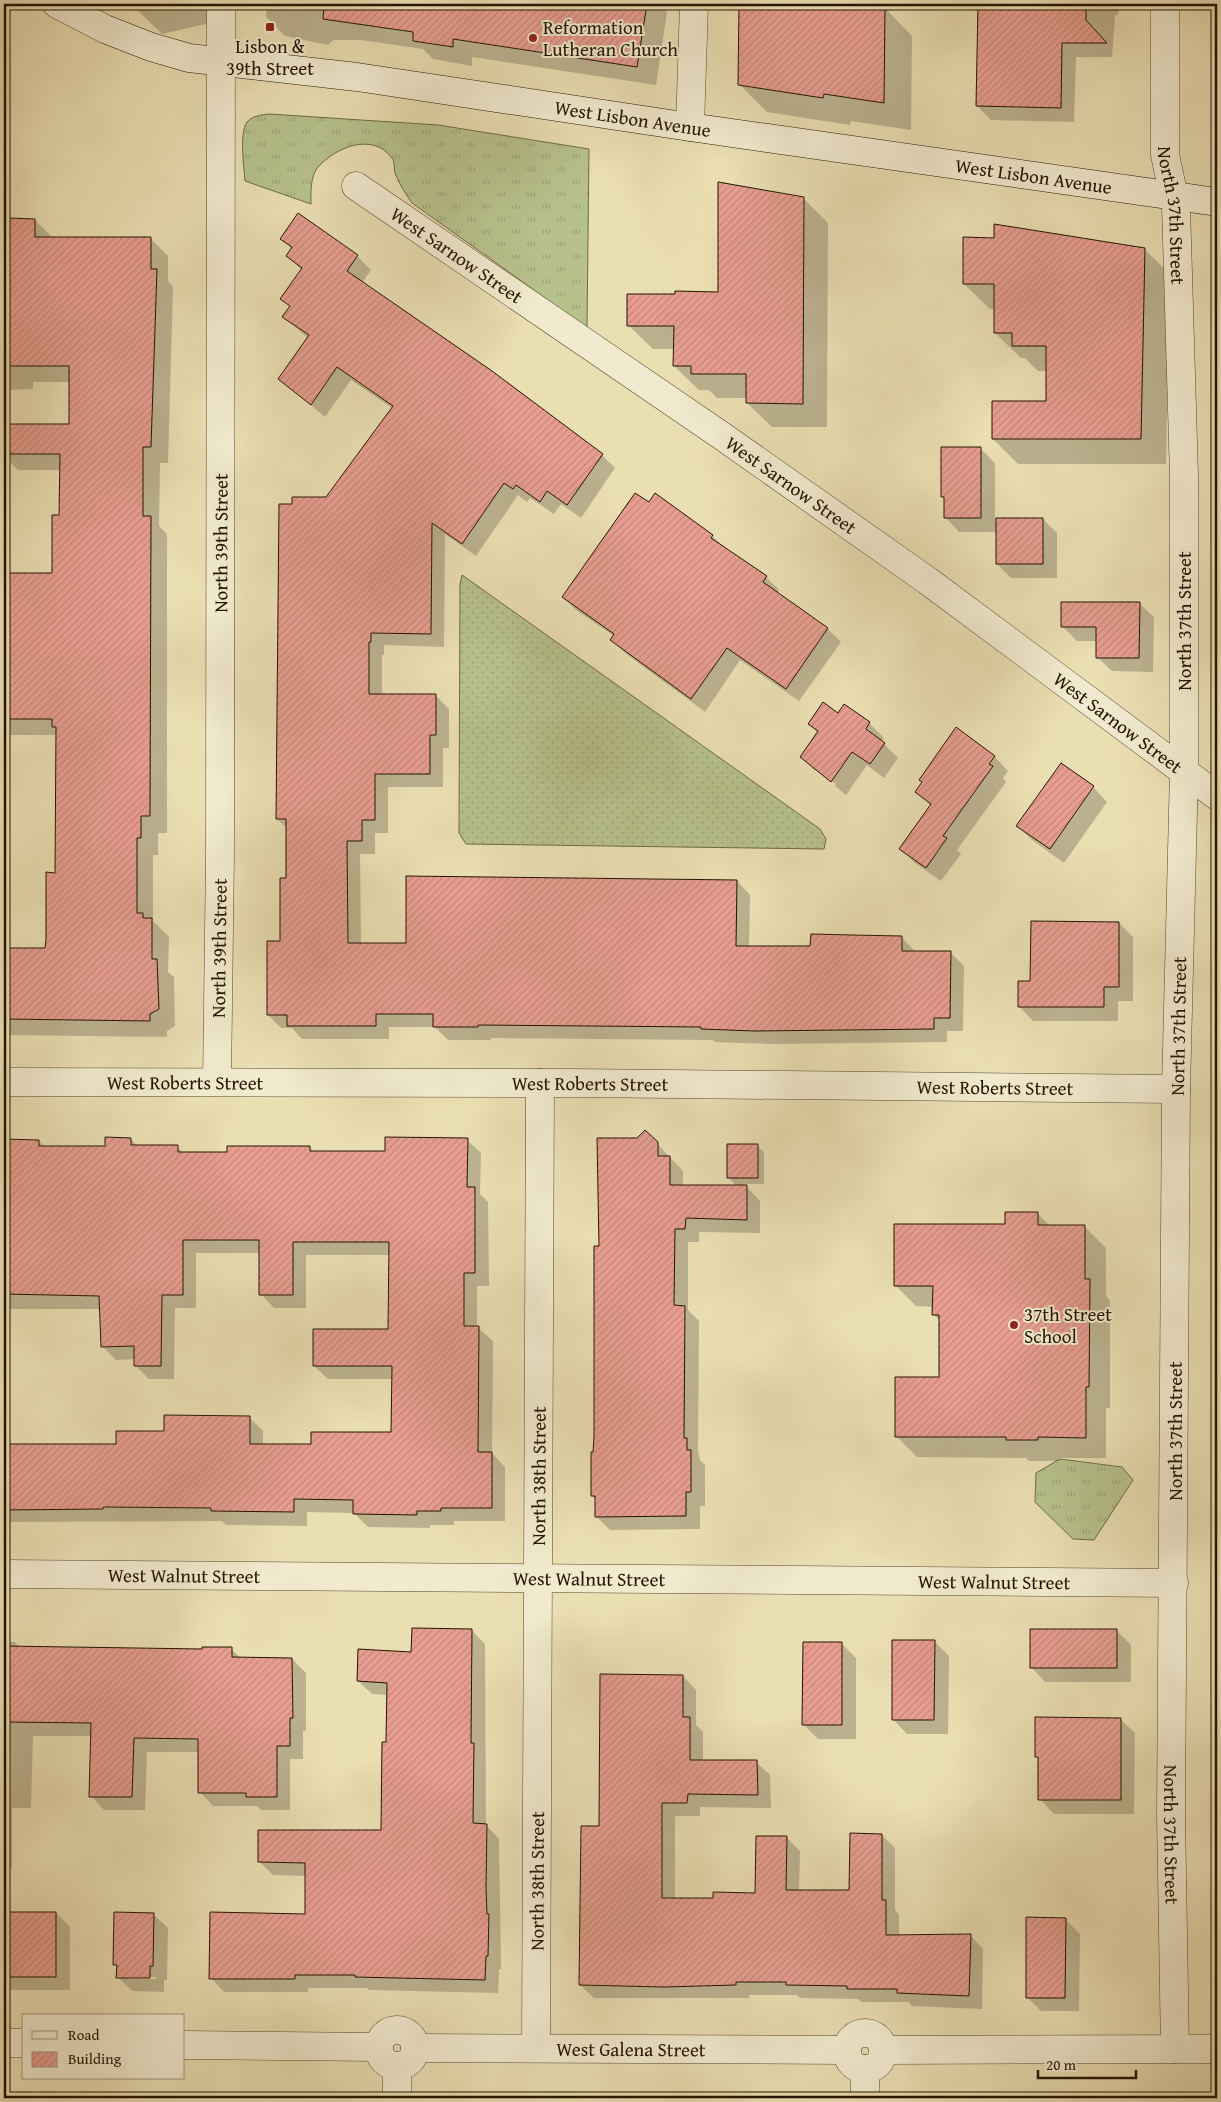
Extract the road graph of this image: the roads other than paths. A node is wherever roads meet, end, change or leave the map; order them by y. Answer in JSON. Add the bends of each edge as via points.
{"nodes":[{"id":1,"x":57,"y":4,"type":"edge"},
{"id":2,"x":221,"y":4,"type":"edge"},
{"id":3,"x":694,"y":4,"type":"edge"},
{"id":4,"x":1165,"y":4,"type":"edge"},
{"id":5,"x":221,"y":62,"type":"junction"},
{"id":6,"x":690,"y":128,"type":"junction"},
{"id":7,"x":356,"y":186,"type":"dead end"},
{"id":8,"x":1174,"y":197,"type":"junction"},
{"id":9,"x":1217,"y":202,"type":"edge"},
{"id":10,"x":1184,"y":772,"type":"junction"},
{"id":11,"x":1217,"y":796,"type":"edge"},
{"id":12,"x":4,"y":1082,"type":"edge"},
{"id":13,"x":216,"y":1082,"type":"junction"},
{"id":14,"x":540,"y":1083,"type":"junction"},
{"id":15,"x":1176,"y":1089,"type":"junction"},
{"id":16,"x":4,"y":1574,"type":"edge"},
{"id":17,"x":538,"y":1578,"type":"junction"},
{"id":18,"x":1174,"y":1583,"type":"junction"},
{"id":19,"x":4,"y":2043,"type":"edge"},
{"id":20,"x":22,"y":2043,"type":"edge"},
{"id":21,"x":185,"y":2045,"type":"edge"},
{"id":22,"x":536,"y":2047,"type":"junction"},
{"id":23,"x":1175,"y":2049,"type":"junction"},
{"id":24,"x":1217,"y":2049,"type":"edge"},
{"id":25,"x":866,"y":2056,"type":"junction"},
{"id":26,"x":406,"y":2057,"type":"junction"},
{"id":27,"x":397,"y":2098,"type":"edge"},
{"id":28,"x":865,"y":2098,"type":"edge"}],
"edges":[{"from":1,"to":5,"type":"street","name":"West Lisbon Avenue","via":[[105,29],[151,47],[189,58]]},
{"from":2,"to":5,"type":"street","name":"North 39th Street"},
{"from":3,"to":6,"type":"street"},
{"from":4,"to":8,"type":"street","name":"North 37th Street","via":[[1165,154]]},
{"from":5,"to":6,"type":"street","name":"West Lisbon Avenue","via":[[357,76]]},
{"from":5,"to":13,"type":"street","name":"North 39th Street","via":[[220,855]]},
{"from":6,"to":8,"type":"street","name":"West Lisbon Avenue"},
{"from":7,"to":10,"type":"street","name":"West Sarnow Street","via":[[906,565]]},
{"from":8,"to":9,"type":"street","name":"West Lisbon Avenue"},
{"from":8,"to":10,"type":"street","name":"North 37th Street","via":[[1184,476]]},
{"from":10,"to":11,"type":"street","name":"West Sarnow Street"},
{"from":10,"to":15,"type":"street","name":"North 37th Street"},
{"from":12,"to":13,"type":"street","name":"West Roberts Street"},
{"from":13,"to":14,"type":"street","name":"West Roberts Street"},
{"from":14,"to":15,"type":"street","name":"West Roberts Street"},
{"from":14,"to":17,"type":"street","name":"North 38th Street"},
{"from":15,"to":18,"type":"street","name":"North 37th Street"},
{"from":16,"to":17,"type":"street","name":"West Walnut Street"},
{"from":17,"to":18,"type":"street","name":"West Walnut Street"},
{"from":17,"to":22,"type":"street","name":"North 38th Street"},
{"from":18,"to":23,"type":"street","name":"North 37th Street"},
{"from":19,"to":20,"type":"street"},
{"from":21,"to":26,"type":"street","via":[[379,2047],[387,2064]]},
{"from":22,"to":25,"type":"street","name":"West Galena Street"},
{"from":22,"to":26,"type":"street","name":"West Galena Street"},
{"from":23,"to":24,"type":"street","name":"West Galena Street"},
{"from":23,"to":25,"type":"street","name":"West Galena Street"},
{"from":25,"to":28,"type":"street"},
{"from":26,"to":27,"type":"street"}]}
